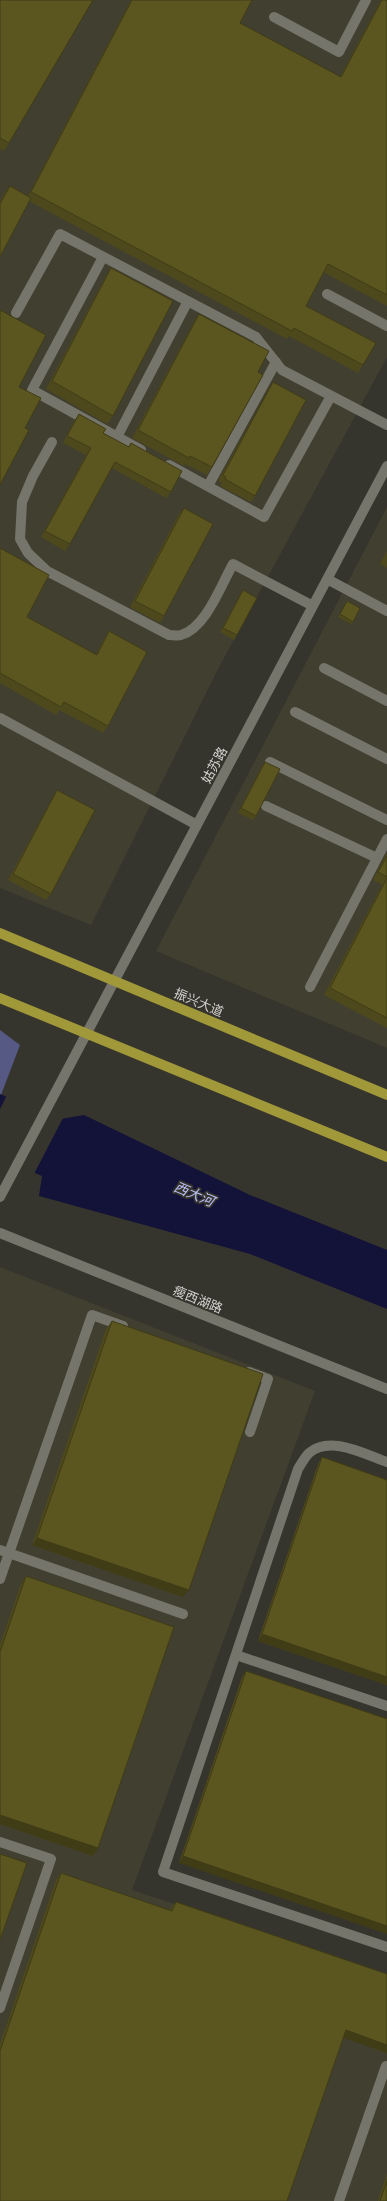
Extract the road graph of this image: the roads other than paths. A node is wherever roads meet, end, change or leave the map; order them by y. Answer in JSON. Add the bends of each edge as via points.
{"nodes":[{"id":1,"x":366,"y":0,"type":"edge"},
{"id":2,"x":274,"y":17,"type":"dead end"},
{"id":3,"x":104,"y":257,"type":"junction"},
{"id":4,"x":327,"y":294,"type":"dead end"},
{"id":5,"x":188,"y":301,"type":"junction"},
{"id":6,"x":16,"y":314,"type":"dead end"},
{"id":7,"x":387,"y":326,"type":"edge"},
{"id":8,"x":276,"y":362,"type":"junction"},
{"id":9,"x":331,"y":396,"type":"junction"},
{"id":10,"x":387,"y":425,"type":"edge"},
{"id":11,"x":117,"y":437,"type":"junction"},
{"id":12,"x":52,"y":442,"type":"dead end"},
{"id":13,"x":387,"y":466,"type":"edge"},
{"id":14,"x":208,"y":486,"type":"junction"},
{"id":15,"x":327,"y":579,"type":"junction"},
{"id":16,"x":313,"y":606,"type":"junction"},
{"id":17,"x":387,"y":611,"type":"edge"},
{"id":18,"x":324,"y":668,"type":"dead end"},
{"id":19,"x":387,"y":701,"type":"edge"},
{"id":20,"x":295,"y":712,"type":"dead end"},
{"id":21,"x":0,"y":718,"type":"edge"},
{"id":22,"x":387,"y":759,"type":"edge"},
{"id":23,"x":270,"y":762,"type":"dead end"},
{"id":24,"x":266,"y":806,"type":"edge"},
{"id":25,"x":387,"y":820,"type":"edge"},
{"id":26,"x":197,"y":825,"type":"junction"},
{"id":27,"x":387,"y":839,"type":"edge"},
{"id":28,"x":377,"y":858,"type":"junction"},
{"id":29,"x":0,"y":933,"type":"edge"},
{"id":30,"x":115,"y":981,"type":"junction"},
{"id":31,"x":310,"y":987,"type":"dead end"},
{"id":32,"x":0,"y":998,"type":"edge"},
{"id":33,"x":87,"y":1034,"type":"junction"},
{"id":34,"x":387,"y":1095,"type":"edge"},
{"id":35,"x":387,"y":1157,"type":"edge"},
{"id":36,"x":0,"y":1197,"type":"edge"},
{"id":37,"x":0,"y":1233,"type":"edge"},
{"id":38,"x":136,"y":1331,"type":"edge"},
{"id":39,"x":238,"y":1368,"type":"edge"},
{"id":40,"x":387,"y":1389,"type":"edge"},
{"id":41,"x":250,"y":1432,"type":"dead end"},
{"id":42,"x":387,"y":1462,"type":"edge"},
{"id":43,"x":5,"y":1551,"type":"edge"},
{"id":44,"x":0,"y":1580,"type":"edge"},
{"id":45,"x":183,"y":1614,"type":"dead end"},
{"id":46,"x":236,"y":1655,"type":"junction"},
{"id":47,"x":387,"y":1706,"type":"edge"},
{"id":48,"x":0,"y":1842,"type":"edge"},
{"id":49,"x":387,"y":1947,"type":"edge"},
{"id":50,"x":0,"y":2008,"type":"edge"},
{"id":51,"x":386,"y":2066,"type":"edge"},
{"id":52,"x":339,"y":2201,"type":"edge"}],
"edges":[{"from":1,"to":2,"type":"street","via":[[339,52]]},
{"from":3,"to":5,"type":"street"},
{"from":3,"to":6,"type":"street","via":[[60,234]]},
{"from":3,"to":11,"type":"street","via":[[32,390]]},
{"from":4,"to":7,"type":"street"},
{"from":5,"to":8,"type":"street","via":[[256,337]]},
{"from":5,"to":11,"type":"street"},
{"from":8,"to":9,"type":"street","via":[[282,370]]},
{"from":8,"to":14,"type":"street"},
{"from":9,"to":10,"type":"street"},
{"from":9,"to":14,"type":"street","via":[[264,517]]},
{"from":11,"to":14,"type":"street"},
{"from":12,"to":16,"type":"street","via":[[22,502],[20,523],[22,544],[47,571],[169,635],[180,636],[202,621],[233,564]]},
{"from":13,"to":15,"type":"street","name":"姑苏路"},
{"from":15,"to":16,"type":"street","name":"姑苏路"},
{"from":15,"to":17,"type":"street"},
{"from":16,"to":26,"type":"street","name":"姑苏路"},
{"from":18,"to":19,"type":"street"},
{"from":20,"to":22,"type":"street"},
{"from":21,"to":26,"type":"street"},
{"from":23,"to":25,"type":"street"},
{"from":24,"to":28,"type":"street"},
{"from":26,"to":30,"type":"street","name":"姑苏路"},
{"from":27,"to":28,"type":"street"},
{"from":28,"to":31,"type":"street"},
{"from":29,"to":30,"type":"main road","name":"振兴大道"},
{"from":30,"to":33,"type":"street","name":"姑苏路"},
{"from":30,"to":34,"type":"main road","name":"振兴大道"},
{"from":32,"to":33,"type":"main road"},
{"from":33,"to":35,"type":"main road"},
{"from":33,"to":36,"type":"street","name":"姑苏路"},
{"from":37,"to":40,"type":"street","name":"瘦西湖路"},
{"from":38,"to":43,"type":"street","via":[[92,1315]]},
{"from":39,"to":41,"type":"street","via":[[268,1379]]},
{"from":42,"to":46,"type":"street","via":[[325,1444],[309,1453],[298,1469]]},
{"from":43,"to":44,"type":"street"},
{"from":43,"to":45,"type":"street"},
{"from":46,"to":47,"type":"street"},
{"from":46,"to":49,"type":"street","via":[[163,1872]]},
{"from":48,"to":50,"type":"street","via":[[51,1859]]},
{"from":51,"to":52,"type":"street"}]}
